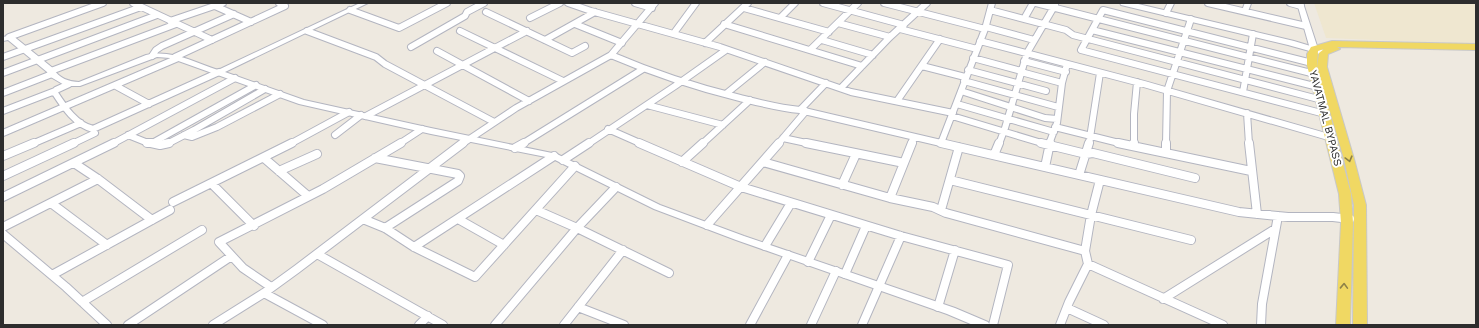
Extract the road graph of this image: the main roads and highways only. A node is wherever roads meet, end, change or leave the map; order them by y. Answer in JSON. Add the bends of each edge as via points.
{"nodes":[{"id":1,"x":1124,"y":3,"type":"edge"},
{"id":2,"x":1476,"y":47,"type":"edge"},
{"id":3,"x":1319,"y":51,"type":"junction"},
{"id":4,"x":1476,"y":51,"type":"edge"},
{"id":5,"x":1343,"y":325,"type":"edge"},
{"id":6,"x":1360,"y":325,"type":"edge"}],
"edges":[{"from":1,"to":3,"type":"main road"},
{"from":2,"to":3,"type":"main road","via":[[1332,44]]},
{"from":3,"to":4,"type":"main road","name":"YAVATMAL BYPASS"},
{"from":5,"to":3,"type":"main road","name":"YAVATMAL BYPASS","one_way":true,"via":[[1347,218],[1345,194],[1312,63],[1312,54]]},
{"from":3,"to":6,"type":"main road","name":"YAVATMAL BYPASS","one_way":true,"via":[[1360,205]]}]}
